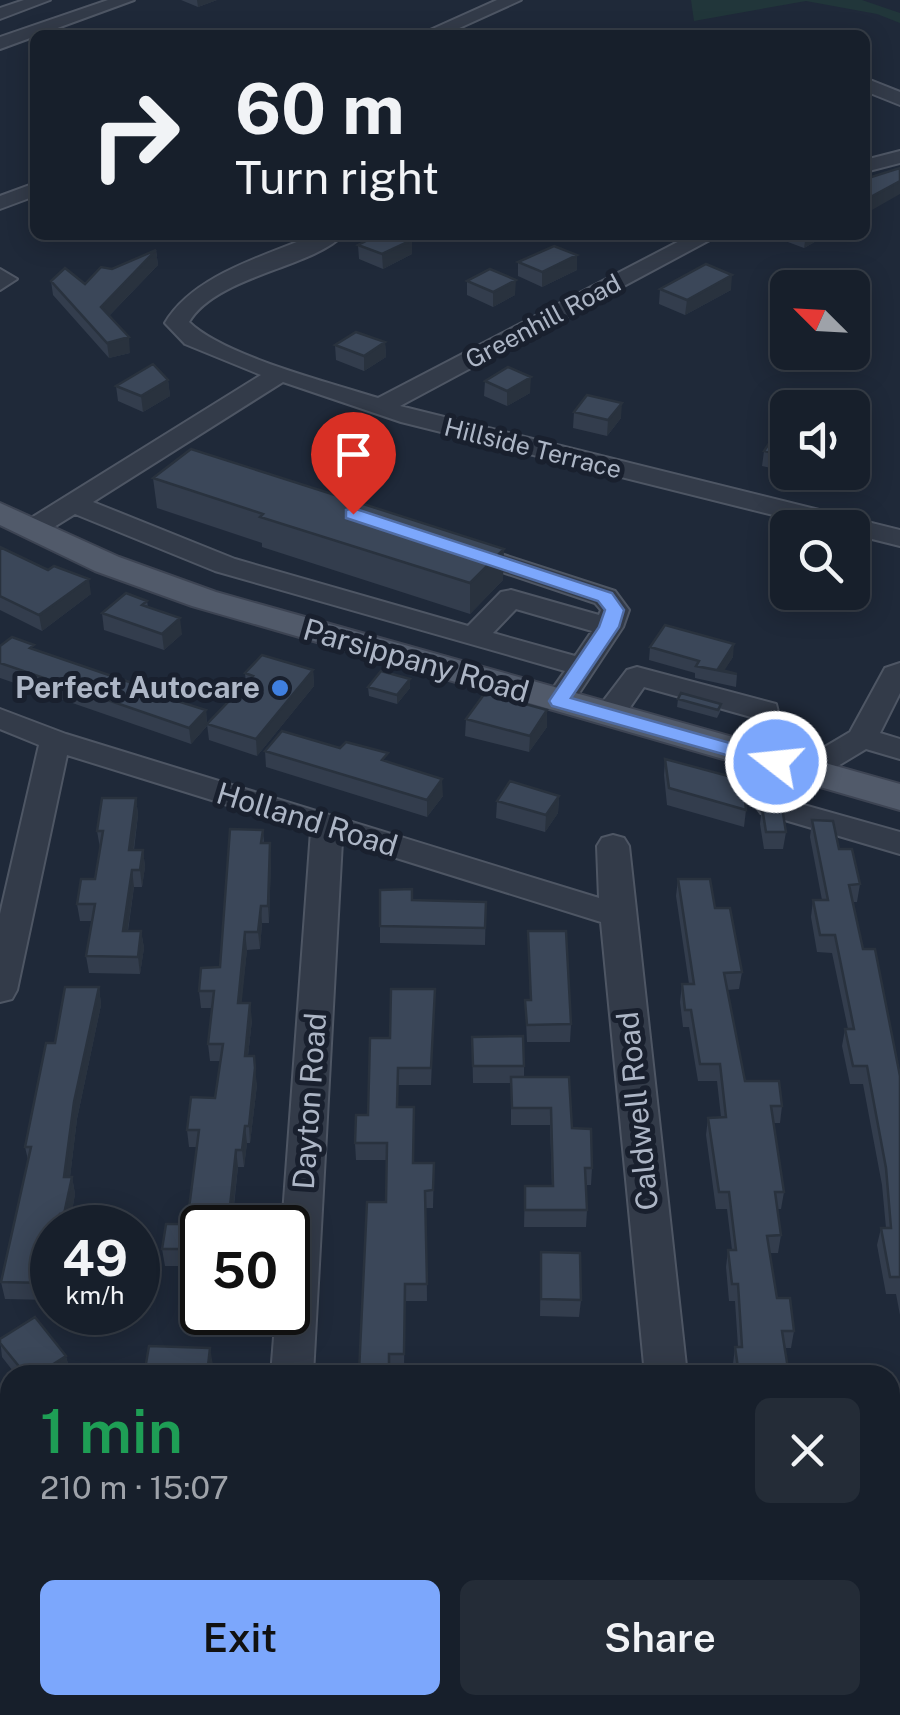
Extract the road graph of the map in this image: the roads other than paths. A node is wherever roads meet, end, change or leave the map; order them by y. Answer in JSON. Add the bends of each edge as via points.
{"nodes":[{"id":1,"x":126,"y":0,"type":"edge"},
{"id":2,"x":512,"y":0,"type":"edge"},
{"id":3,"x":43,"y":5,"type":"edge"},
{"id":4,"x":0,"y":14,"type":"edge"},
{"id":5,"x":68,"y":19,"type":"junction"},
{"id":6,"x":37,"y":30,"type":"edge"},
{"id":7,"x":440,"y":30,"type":"edge"},
{"id":8,"x":30,"y":32,"type":"edge"},
{"id":9,"x":0,"y":43,"type":"edge"},
{"id":10,"x":870,"y":86,"type":"edge"},
{"id":11,"x":900,"y":99,"type":"edge"},
{"id":12,"x":900,"y":158,"type":"edge"},
{"id":13,"x":870,"y":165,"type":"edge"},
{"id":14,"x":30,"y":191,"type":"edge"},
{"id":15,"x":0,"y":202,"type":"edge"},
{"id":16,"x":321,"y":240,"type":"edge"},
{"id":17,"x":698,"y":240,"type":"edge"},
{"id":18,"x":280,"y":374,"type":"junction"},
{"id":19,"x":379,"y":408,"type":"junction"},
{"id":20,"x":172,"y":460,"type":"junction"},
{"id":21,"x":72,"y":503,"type":"junction"},
{"id":22,"x":100,"y":514,"type":"junction"},
{"id":23,"x":16,"y":521,"type":"edge"},
{"id":24,"x":900,"y":538,"type":"edge"},
{"id":25,"x":442,"y":542,"type":"edge"},
{"id":26,"x":609,"y":627,"type":"junction"},
{"id":27,"x":473,"y":637,"type":"junction"},
{"id":28,"x":582,"y":667,"type":"junction"},
{"id":29,"x":900,"y":672,"type":"edge"},
{"id":30,"x":559,"y":701,"type":"junction"},
{"id":31,"x":0,"y":718,"type":"edge"},
{"id":32,"x":862,"y":738,"type":"junction"},
{"id":33,"x":55,"y":741,"type":"junction"},
{"id":34,"x":900,"y":749,"type":"edge"},
{"id":35,"x":792,"y":767,"type":"junction"},
{"id":36,"x":899,"y":805,"type":"edge"},
{"id":37,"x":772,"y":806,"type":"edge"},
{"id":38,"x":327,"y":828,"type":"junction"},
{"id":39,"x":900,"y":843,"type":"edge"},
{"id":40,"x":613,"y":846,"type":"dead end"},
{"id":41,"x":617,"y":915,"type":"junction"},
{"id":42,"x":0,"y":990,"type":"edge"},
{"id":43,"x":293,"y":1365,"type":"edge"},
{"id":44,"x":665,"y":1365,"type":"edge"}],
"edges":[{"from":1,"to":5,"type":"street"},
{"from":2,"to":7,"type":"street"},
{"from":3,"to":4,"type":"street"},
{"from":3,"to":5,"type":"street"},
{"from":5,"to":6,"type":"street"},
{"from":8,"to":9,"type":"street"},
{"from":10,"to":11,"type":"street"},
{"from":12,"to":13,"type":"street"},
{"from":14,"to":15,"type":"street"},
{"from":16,"to":18,"type":"street","name":"Hillside Terrace","via":[[205,294],[176,318],[193,339]]},
{"from":17,"to":19,"type":"street","name":"Greenhill Road"},
{"from":18,"to":19,"type":"street","name":"Hillside Terrace"},
{"from":18,"to":20,"type":"street"},
{"from":19,"to":24,"type":"street","name":"Hillside Terrace"},
{"from":20,"to":21,"type":"street"},
{"from":20,"to":22,"type":"street"},
{"from":21,"to":22,"type":"street"},
{"from":21,"to":23,"type":"street"},
{"from":22,"to":27,"type":"street","via":[[225,564]]},
{"from":23,"to":30,"type":"main road","name":"Parsippany Road","via":[[204,600]]},
{"from":25,"to":26,"type":"street","via":[[605,597],[614,610]]},
{"from":26,"to":27,"type":"street","via":[[511,598]]},
{"from":26,"to":28,"type":"street"},
{"from":27,"to":28,"type":"street"},
{"from":28,"to":30,"type":"street"},
{"from":29,"to":32,"type":"street"},
{"from":30,"to":35,"type":"main road","name":"Parsippany Road"},
{"from":31,"to":33,"type":"street","name":"Holland Road"},
{"from":32,"to":34,"type":"street"},
{"from":32,"to":35,"type":"street"},
{"from":33,"to":38,"type":"street","name":"Holland Road"},
{"from":33,"to":42,"type":"street"},
{"from":35,"to":36,"type":"main road","name":"Parsippany Road"},
{"from":37,"to":39,"type":"street"},
{"from":38,"to":41,"type":"street","name":"Holland Road"},
{"from":38,"to":43,"type":"street","name":"Dayton Road"},
{"from":40,"to":41,"type":"street","name":"Caldwell Road"},
{"from":41,"to":44,"type":"street","name":"Caldwell Road"}]}
